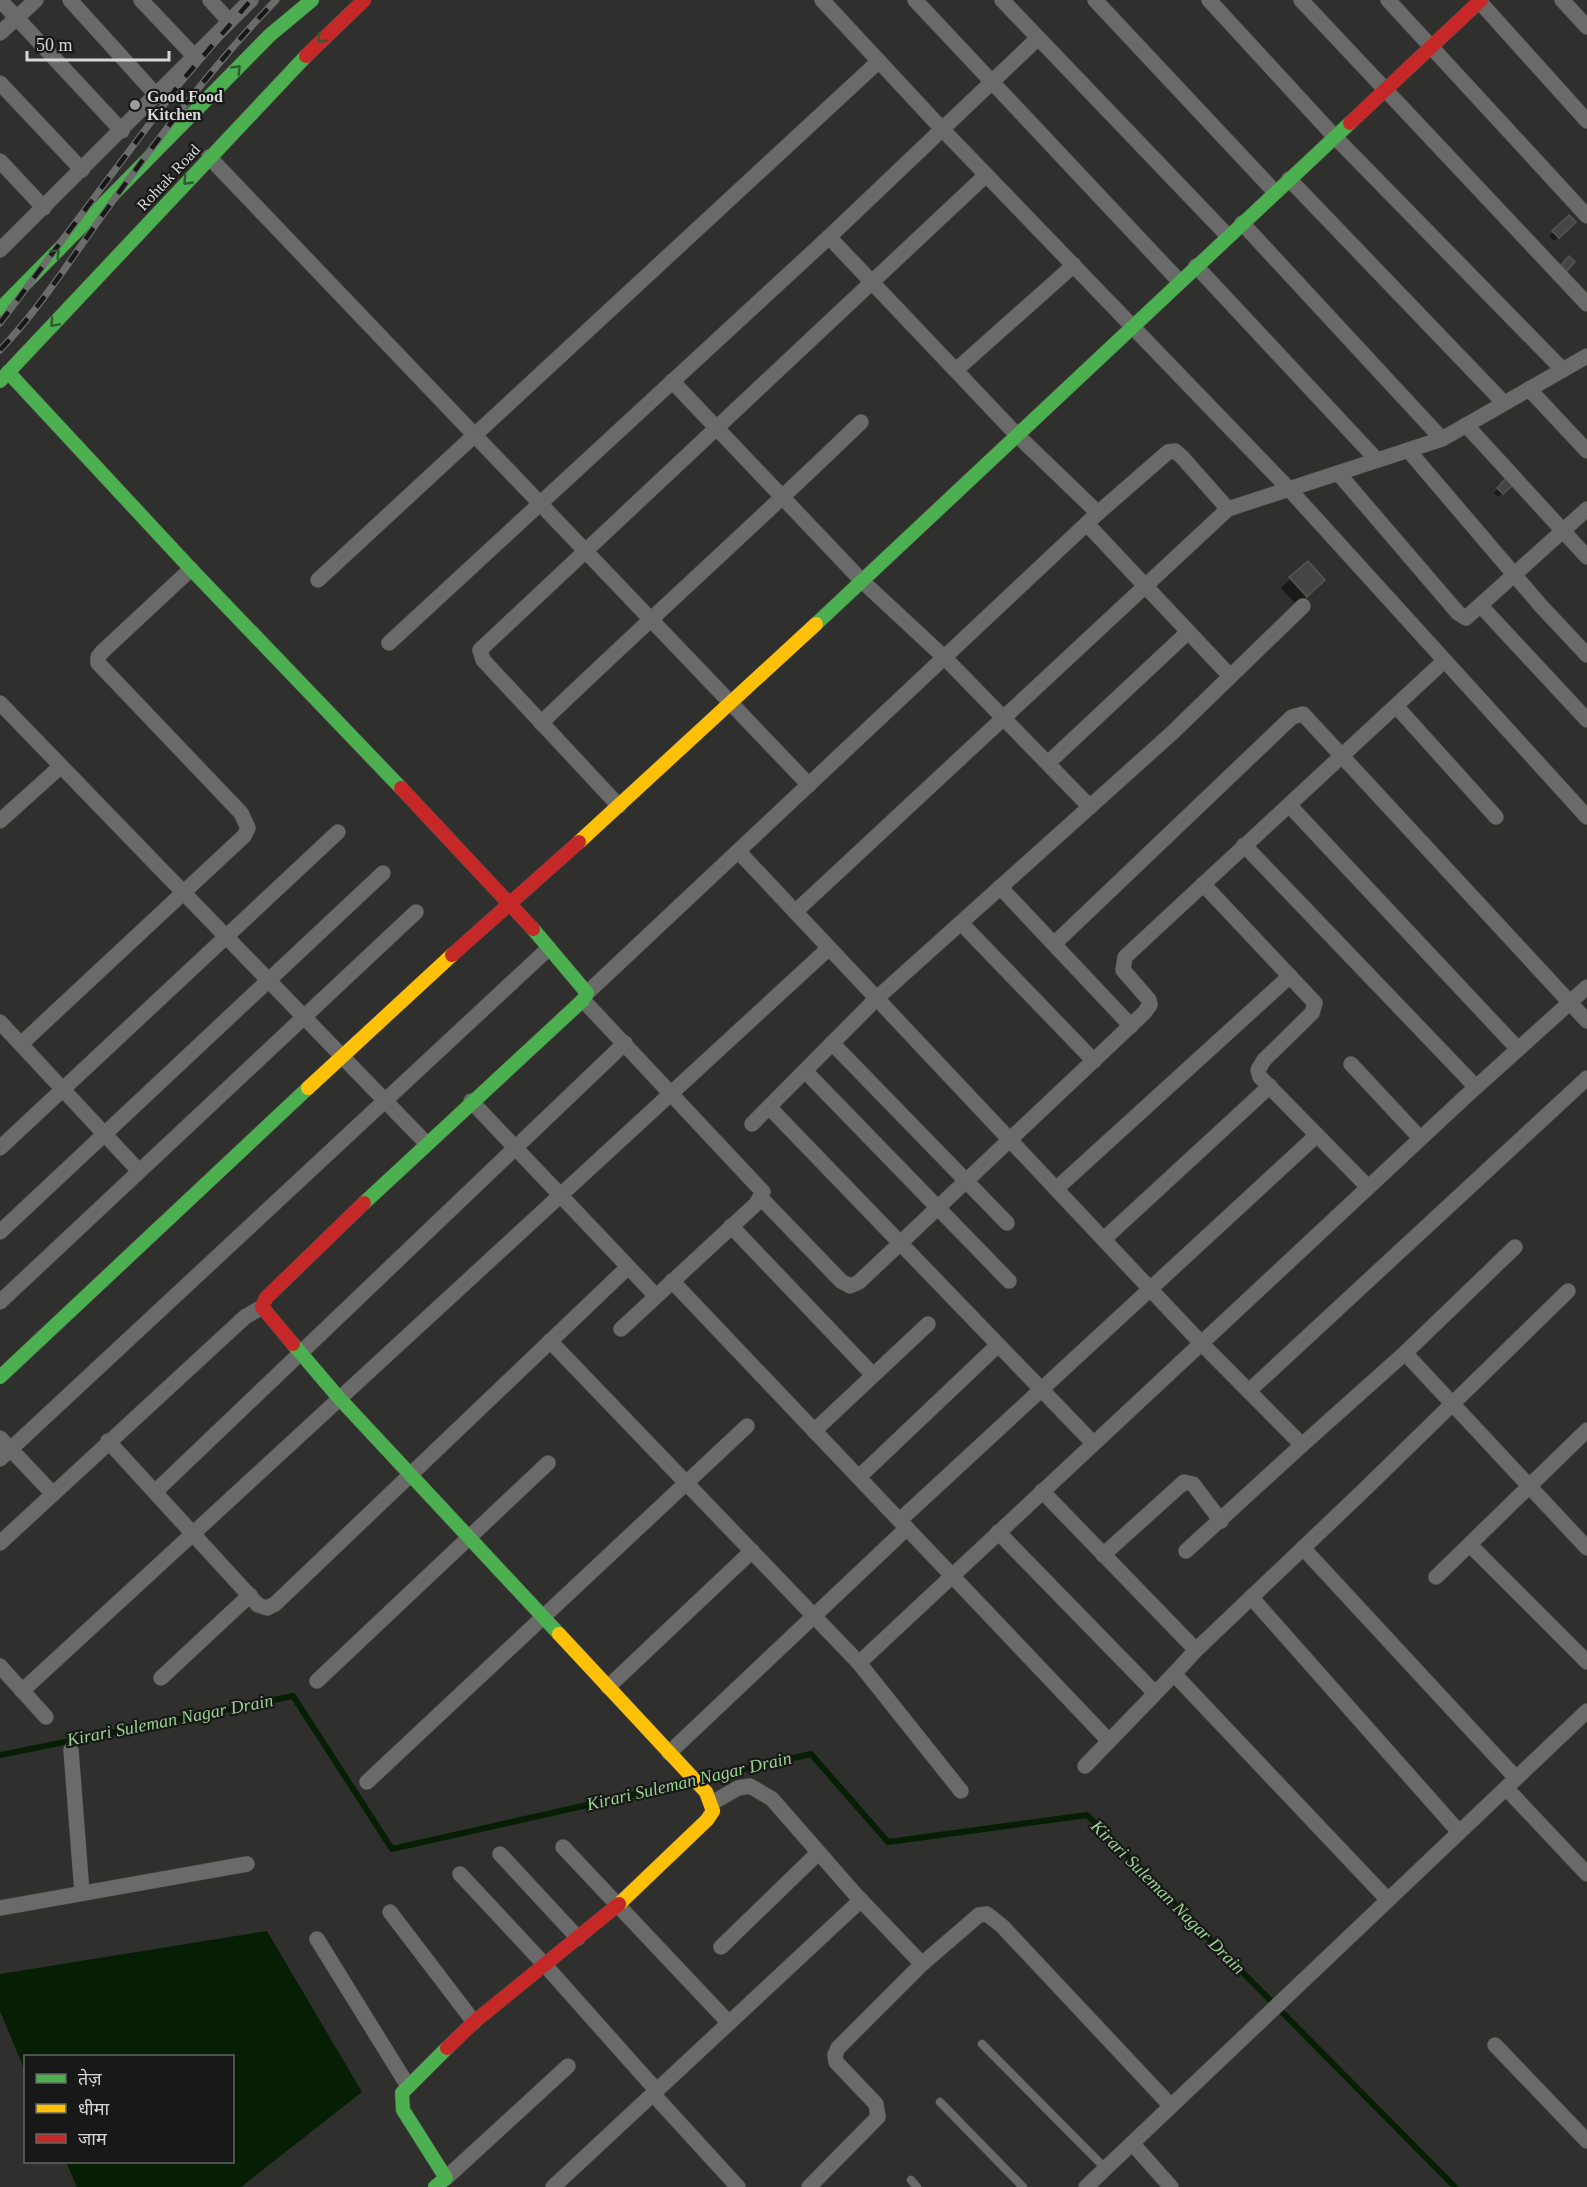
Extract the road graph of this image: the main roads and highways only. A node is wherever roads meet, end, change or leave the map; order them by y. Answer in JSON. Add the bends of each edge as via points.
{"nodes":[{"id":1,"x":312,"y":0,"type":"edge"},
{"id":2,"x":364,"y":0,"type":"edge"},
{"id":3,"x":1479,"y":0,"type":"edge"},
{"id":4,"x":0,"y":309,"type":"edge"},
{"id":5,"x":4,"y":377,"type":"edge"},
{"id":6,"x":512,"y":904,"type":"junction"},
{"id":7,"x":0,"y":1377,"type":"edge"},
{"id":8,"x":440,"y":2182,"type":"edge"}],
"edges":[{"from":4,"to":1,"type":"main road","name":"Rohtak Road","one_way":true,"via":[[270,35]]},
{"from":2,"to":5,"type":"main road","name":"Rohtak Road","one_way":true,"via":[[334,26]]},
{"from":3,"to":6,"type":"main road","via":[[862,581]]},
{"from":5,"to":6,"type":"main road"},
{"from":6,"to":7,"type":"main road","via":[[423,980]]},
{"from":6,"to":8,"type":"main road","via":[[585,996],[426,1143],[266,1298],[262,1307],[339,1398],[674,1758],[709,1798],[713,1811],[618,1905],[474,2022],[402,2092],[403,2110]]}]}
